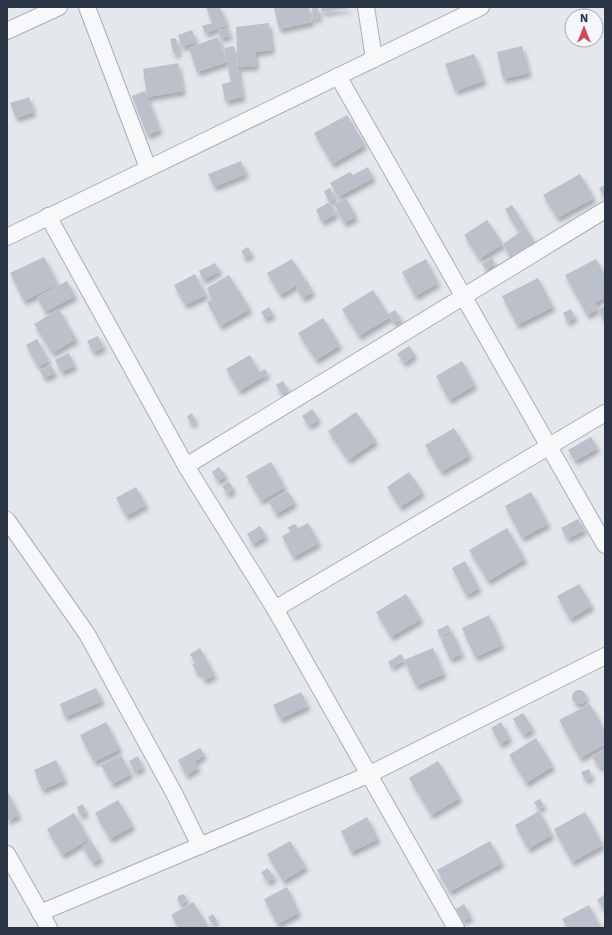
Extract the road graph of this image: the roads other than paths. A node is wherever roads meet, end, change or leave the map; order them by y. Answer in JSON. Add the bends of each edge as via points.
{"nodes":[{"id":1,"x":59,"y":7,"type":"edge"},
{"id":2,"x":87,"y":7,"type":"edge"},
{"id":3,"x":366,"y":7,"type":"edge"},
{"id":4,"x":481,"y":7,"type":"edge"},
{"id":5,"x":7,"y":30,"type":"edge"},
{"id":6,"x":374,"y":58,"type":"junction"},
{"id":7,"x":338,"y":76,"type":"junction"},
{"id":8,"x":148,"y":168,"type":"junction"},
{"id":9,"x":605,"y":210,"type":"edge"},
{"id":10,"x":48,"y":216,"type":"junction"},
{"id":11,"x":7,"y":237,"type":"edge"},
{"id":12,"x":464,"y":297,"type":"junction"},
{"id":13,"x":605,"y":413,"type":"edge"},
{"id":14,"x":549,"y":446,"type":"junction"},
{"id":15,"x":186,"y":466,"type":"junction"},
{"id":16,"x":7,"y":520,"type":"edge"},
{"id":17,"x":605,"y":545,"type":"edge"},
{"id":18,"x":275,"y":609,"type":"junction"},
{"id":19,"x":605,"y":656,"type":"edge"},
{"id":20,"x":368,"y":775,"type":"junction"},
{"id":21,"x":200,"y":846,"type":"junction"},
{"id":22,"x":7,"y":854,"type":"edge"},
{"id":23,"x":40,"y":913,"type":"junction"},
{"id":24,"x":49,"y":928,"type":"edge"},
{"id":25,"x":456,"y":928,"type":"edge"}],
"edges":[{"from":1,"to":5,"type":"street"},
{"from":2,"to":8,"type":"street"},
{"from":3,"to":6,"type":"street"},
{"from":4,"to":6,"type":"street"},
{"from":6,"to":7,"type":"street"},
{"from":7,"to":8,"type":"street"},
{"from":7,"to":12,"type":"street"},
{"from":8,"to":10,"type":"street"},
{"from":9,"to":12,"type":"street"},
{"from":10,"to":11,"type":"street"},
{"from":10,"to":15,"type":"street"},
{"from":12,"to":14,"type":"street"},
{"from":12,"to":15,"type":"street"},
{"from":13,"to":14,"type":"street"},
{"from":14,"to":17,"type":"street"},
{"from":14,"to":18,"type":"street"},
{"from":15,"to":18,"type":"street"},
{"from":16,"to":21,"type":"street","via":[[87,634]]},
{"from":18,"to":20,"type":"street"},
{"from":19,"to":20,"type":"street"},
{"from":20,"to":21,"type":"street"},
{"from":20,"to":25,"type":"street"},
{"from":21,"to":23,"type":"street"},
{"from":22,"to":23,"type":"street"},
{"from":23,"to":24,"type":"street"}]}
